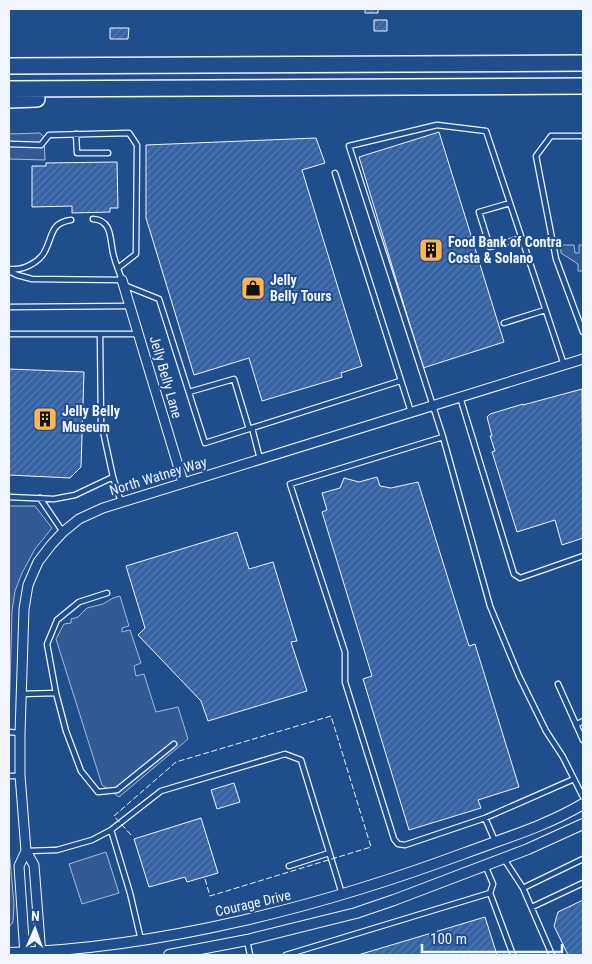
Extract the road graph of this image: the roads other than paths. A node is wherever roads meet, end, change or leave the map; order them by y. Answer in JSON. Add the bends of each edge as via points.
{"nodes":[{"id":1,"x":9,"y":56,"type":"edge"},
{"id":2,"x":583,"y":63,"type":"edge"},
{"id":3,"x":9,"y":66,"type":"edge"},
{"id":4,"x":79,"y":66,"type":"junction"},
{"id":5,"x":583,"y":86,"type":"edge"},
{"id":6,"x":125,"y":88,"type":"junction"},
{"id":7,"x":9,"y":90,"type":"edge"},
{"id":8,"x":9,"y":100,"type":"edge"},
{"id":9,"x":76,"y":134,"type":"junction"},
{"id":10,"x":583,"y":136,"type":"edge"},
{"id":11,"x":9,"y":144,"type":"edge"},
{"id":12,"x":108,"y":153,"type":"dead end"},
{"id":13,"x":335,"y":173,"type":"dead end"},
{"id":14,"x":510,"y":203,"type":"junction"},
{"id":15,"x":93,"y":219,"type":"dead end"},
{"id":16,"x":71,"y":220,"type":"dead end"},
{"id":17,"x":522,"y":238,"type":"junction"},
{"id":18,"x":118,"y":268,"type":"junction"},
{"id":19,"x":9,"y":270,"type":"edge"},
{"id":20,"x":123,"y":282,"type":"junction"},
{"id":21,"x":130,"y":306,"type":"junction"},
{"id":22,"x":9,"y":307,"type":"edge"},
{"id":23,"x":546,"y":310,"type":"junction"},
{"id":24,"x":504,"y":323,"type":"dead end"},
{"id":25,"x":583,"y":332,"type":"edge"},
{"id":26,"x":9,"y":334,"type":"edge"},
{"id":27,"x":100,"y":334,"type":"junction"},
{"id":28,"x":139,"y":334,"type":"junction"},
{"id":29,"x":583,"y":359,"type":"edge"},
{"id":30,"x":564,"y":365,"type":"junction"},
{"id":31,"x":400,"y":380,"type":"junction"},
{"id":32,"x":189,"y":392,"type":"junction"},
{"id":33,"x":460,"y":396,"type":"junction"},
{"id":34,"x":433,"y":405,"type":"junction"},
{"id":35,"x":411,"y":412,"type":"junction"},
{"id":36,"x":251,"y":428,"type":"junction"},
{"id":37,"x":443,"y":437,"type":"junction"},
{"id":38,"x":260,"y":459,"type":"junction"},
{"id":39,"x":113,"y":477,"type":"junction"},
{"id":40,"x":183,"y":482,"type":"junction"},
{"id":41,"x":9,"y":497,"type":"edge"},
{"id":42,"x":40,"y":498,"type":"junction"},
{"id":43,"x":121,"y":502,"type":"junction"},
{"id":44,"x":63,"y":532,"type":"junction"},
{"id":45,"x":583,"y":556,"type":"edge"},
{"id":46,"x":107,"y":593,"type":"dead end"},
{"id":47,"x":558,"y":684,"type":"dead end"},
{"id":48,"x":56,"y":693,"type":"junction"},
{"id":49,"x":21,"y":694,"type":"junction"},
{"id":50,"x":583,"y":721,"type":"edge"},
{"id":51,"x":576,"y":725,"type":"junction"},
{"id":52,"x":9,"y":732,"type":"edge"},
{"id":53,"x":20,"y":733,"type":"junction"},
{"id":54,"x":583,"y":740,"type":"edge"},
{"id":55,"x":174,"y":744,"type":"dead end"},
{"id":56,"x":9,"y":776,"type":"edge"},
{"id":57,"x":20,"y":776,"type":"junction"},
{"id":58,"x":574,"y":779,"type":"junction"},
{"id":59,"x":583,"y":797,"type":"edge"},
{"id":60,"x":583,"y":804,"type":"edge"},
{"id":61,"x":485,"y":818,"type":"junction"},
{"id":62,"x":583,"y":824,"type":"edge"},
{"id":63,"x":111,"y":830,"type":"junction"},
{"id":64,"x":496,"y":842,"type":"junction"},
{"id":65,"x":26,"y":851,"type":"junction"},
{"id":66,"x":329,"y":853,"type":"junction"},
{"id":67,"x":504,"y":858,"type":"junction"},
{"id":68,"x":583,"y":859,"type":"edge"},
{"id":69,"x":485,"y":864,"type":"junction"},
{"id":70,"x":289,"y":866,"type":"dead end"},
{"id":71,"x":583,"y":883,"type":"edge"},
{"id":72,"x":523,"y":888,"type":"junction"},
{"id":73,"x":490,"y":893,"type":"junction"},
{"id":74,"x":342,"y":895,"type":"junction"},
{"id":75,"x":532,"y":907,"type":"junction"},
{"id":76,"x":141,"y":940,"type":"junction"},
{"id":77,"x":248,"y":940,"type":"junction"},
{"id":78,"x":9,"y":954,"type":"edge"},
{"id":79,"x":25,"y":954,"type":"edge"},
{"id":80,"x":41,"y":954,"type":"edge"},
{"id":81,"x":169,"y":955,"type":"edge"},
{"id":82,"x":250,"y":955,"type":"edge"},
{"id":83,"x":286,"y":955,"type":"edge"},
{"id":84,"x":512,"y":955,"type":"edge"},
{"id":85,"x":552,"y":955,"type":"edge"}],
"edges":[{"from":1,"to":4,"type":"highway"},
{"from":2,"to":4,"type":"highway"},
{"from":3,"to":4,"type":"highway"},
{"from":5,"to":6,"type":"highway"},
{"from":6,"to":7,"type":"highway"},
{"from":6,"to":8,"type":"highway","via":[[74,97]]},
{"from":9,"to":11,"type":"lane","via":[[49,135],[40,145]]},
{"from":9,"to":12,"type":"lane","via":[[76,153]]},
{"from":9,"to":18,"type":"lane","via":[[129,133],[137,145],[136,254]]},
{"from":10,"to":25,"type":"lane","via":[[551,136],[536,156],[556,259]]},
{"from":13,"to":31,"type":"lane"},
{"from":14,"to":17,"type":"lane"},
{"from":14,"to":17,"type":"lane","via":[[479,212],[490,247]]},
{"from":14,"to":34,"type":"lane","via":[[486,131],[437,125],[349,146]]},
{"from":15,"to":18,"type":"lane","via":[[108,228]]},
{"from":16,"to":19,"type":"lane","via":[[52,231],[44,252],[34,263]]},
{"from":17,"to":23,"type":"lane"},
{"from":18,"to":20,"type":"lane"},
{"from":19,"to":20,"type":"lane","via":[[32,278]]},
{"from":20,"to":21,"type":"street","name":"Jelly Belly Lane"},
{"from":20,"to":32,"type":"lane","via":[[159,299]]},
{"from":21,"to":22,"type":"lane"},
{"from":21,"to":28,"type":"street","name":"Jelly Belly Lane"},
{"from":23,"to":24,"type":"lane"},
{"from":23,"to":30,"type":"lane"},
{"from":26,"to":27,"type":"lane"},
{"from":27,"to":28,"type":"lane"},
{"from":27,"to":39,"type":"lane","via":[[101,422]]},
{"from":28,"to":40,"type":"street","name":"Jelly Belly Lane"},
{"from":29,"to":30,"type":"street","name":"North Watney Way"},
{"from":30,"to":33,"type":"street","name":"North Watney Way"},
{"from":31,"to":35,"type":"lane"},
{"from":31,"to":36,"type":"lane"},
{"from":32,"to":36,"type":"lane","via":[[234,379]]},
{"from":32,"to":36,"type":"lane","via":[[205,443]]},
{"from":33,"to":34,"type":"street","name":"North Watney Way"},
{"from":33,"to":45,"type":"lane","via":[[514,574],[520,578]]},
{"from":34,"to":35,"type":"street","name":"North Watney Way"},
{"from":34,"to":37,"type":"lane"},
{"from":35,"to":38,"type":"street","name":"North Watney Way"},
{"from":36,"to":38,"type":"lane"},
{"from":37,"to":58,"type":"lane","via":[[490,606],[519,676]]},
{"from":37,"to":61,"type":"lane","via":[[290,484],[345,652],[345,682],[394,838],[398,844],[405,845]]},
{"from":38,"to":40,"type":"street","name":"North Watney Way"},
{"from":39,"to":42,"type":"lane","via":[[74,495]]},
{"from":39,"to":43,"type":"lane"},
{"from":40,"to":43,"type":"street","name":"North Watney Way"},
{"from":41,"to":42,"type":"lane"},
{"from":42,"to":44,"type":"lane"},
{"from":43,"to":44,"type":"street","name":"North Watney Way","via":[[79,520]]},
{"from":44,"to":49,"type":"street","name":"North Watney Way","via":[[38,562],[28,585]]},
{"from":46,"to":48,"type":"lane","via":[[79,602],[56,620],[47,644]]},
{"from":47,"to":51,"type":"lane"},
{"from":48,"to":49,"type":"lane"},
{"from":48,"to":55,"type":"lane","via":[[81,771],[98,792],[117,790]]},
{"from":49,"to":53,"type":"street","name":"North Watney Way"},
{"from":50,"to":51,"type":"lane"},
{"from":51,"to":54,"type":"lane"},
{"from":52,"to":53,"type":"lane"},
{"from":53,"to":57,"type":"street","name":"North Watney Way"},
{"from":56,"to":57,"type":"lane"},
{"from":57,"to":65,"type":"street","name":"North Watney Way"},
{"from":58,"to":59,"type":"lane"},
{"from":58,"to":61,"type":"lane"},
{"from":60,"to":64,"type":"street","name":"Courage Drive"},
{"from":61,"to":64,"type":"lane"},
{"from":62,"to":67,"type":"street"},
{"from":63,"to":65,"type":"lane","via":[[92,840],[57,850]]},
{"from":63,"to":66,"type":"lane","via":[[161,791],[285,754],[301,760]]},
{"from":63,"to":76,"type":"lane"},
{"from":64,"to":67,"type":"street"},
{"from":64,"to":74,"type":"street","name":"Courage Drive"},
{"from":65,"to":79,"type":"street","name":"North Watney Way","via":[[19,866]]},
{"from":65,"to":80,"type":"street","name":"North Watney Way","via":[[34,865]]},
{"from":66,"to":70,"type":"lane"},
{"from":66,"to":74,"type":"lane"},
{"from":67,"to":69,"type":"street"},
{"from":67,"to":72,"type":"lane"},
{"from":68,"to":72,"type":"lane"},
{"from":69,"to":73,"type":"lane","via":[[493,884]]},
{"from":69,"to":77,"type":"street","via":[[365,910]]},
{"from":71,"to":75,"type":"lane"},
{"from":72,"to":75,"type":"lane"},
{"from":73,"to":83,"type":"lane"},
{"from":73,"to":84,"type":"lane"},
{"from":74,"to":76,"type":"street","name":"Courage Drive","via":[[236,922]]},
{"from":75,"to":85,"type":"lane"},
{"from":76,"to":80,"type":"street","name":"Courage Drive"},
{"from":77,"to":81,"type":"street"},
{"from":77,"to":82,"type":"lane"},
{"from":78,"to":79,"type":"street","name":"Courage Drive"},
{"from":79,"to":80,"type":"street","name":"Courage Drive"}]}
